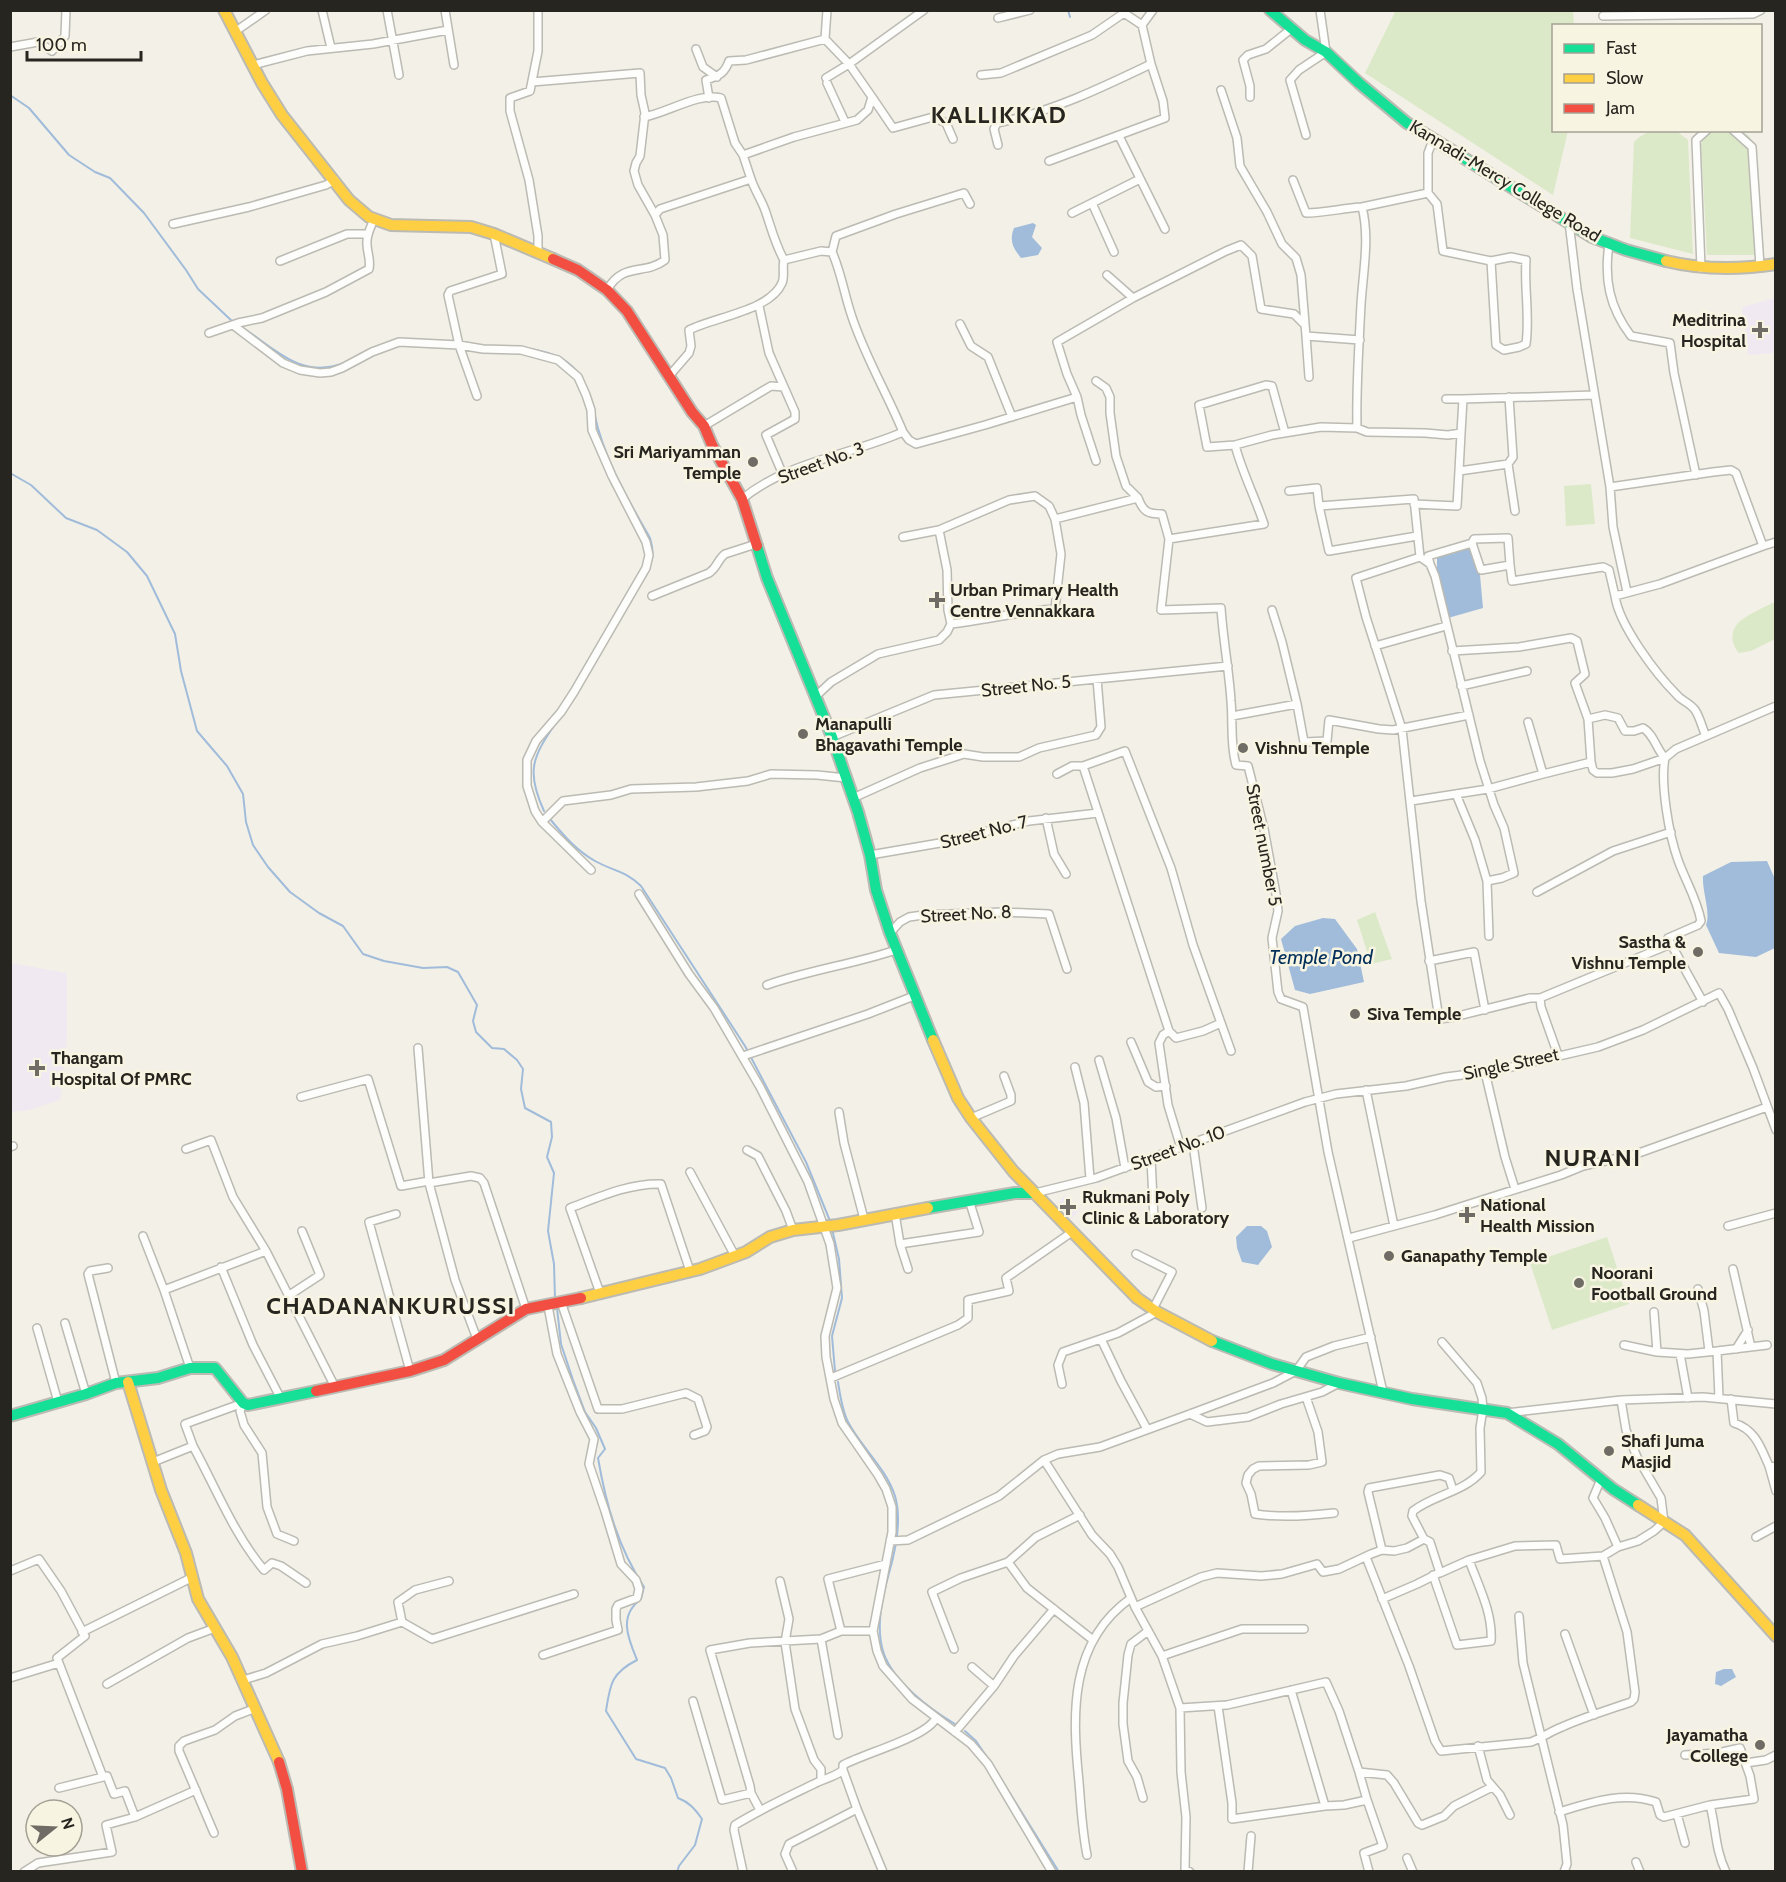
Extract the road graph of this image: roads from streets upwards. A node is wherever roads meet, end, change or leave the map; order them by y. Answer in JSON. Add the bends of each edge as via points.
{"nodes":[{"id":1,"x":66,"y":10,"type":"edge"},
{"id":2,"x":224,"y":10,"type":"edge"},
{"id":3,"x":266,"y":10,"type":"edge"},
{"id":4,"x":322,"y":10,"type":"edge"},
{"id":5,"x":387,"y":10,"type":"edge"},
{"id":6,"x":445,"y":10,"type":"edge"},
{"id":7,"x":538,"y":10,"type":"edge"},
{"id":8,"x":827,"y":10,"type":"edge"},
{"id":9,"x":924,"y":10,"type":"edge"},
{"id":10,"x":1030,"y":10,"type":"edge"},
{"id":11,"x":1154,"y":10,"type":"edge"},
{"id":12,"x":1270,"y":10,"type":"edge"},
{"id":13,"x":1320,"y":10,"type":"edge"},
{"id":14,"x":1761,"y":10,"type":"edge"},
{"id":15,"x":1123,"y":12,"type":"edge"},
{"id":16,"x":1627,"y":13,"type":"edge"},
{"id":17,"x":1657,"y":13,"type":"edge"},
{"id":18,"x":1603,"y":16,"type":"dead end"},
{"id":19,"x":998,"y":18,"type":"dead end"},
{"id":20,"x":1142,"y":25,"type":"junction"},
{"id":21,"x":1291,"y":29,"type":"junction"},
{"id":22,"x":448,"y":30,"type":"junction"},
{"id":23,"x":236,"y":32,"type":"junction"},
{"id":24,"x":825,"y":39,"type":"junction"},
{"id":25,"x":393,"y":40,"type":"junction"},
{"id":26,"x":10,"y":47,"type":"edge"},
{"id":27,"x":331,"y":48,"type":"junction"},
{"id":28,"x":696,"y":49,"type":"dead end"},
{"id":29,"x":1326,"y":52,"type":"junction"},
{"id":30,"x":849,"y":64,"type":"junction"},
{"id":31,"x":1151,"y":64,"type":"junction"},
{"id":32,"x":253,"y":65,"type":"junction"},
{"id":33,"x":454,"y":65,"type":"dead end"},
{"id":34,"x":399,"y":75,"type":"dead end"},
{"id":35,"x":981,"y":75,"type":"dead end"},
{"id":36,"x":717,"y":77,"type":"junction"},
{"id":37,"x":532,"y":82,"type":"junction"},
{"id":38,"x":1221,"y":90,"type":"dead end"},
{"id":39,"x":872,"y":97,"type":"junction"},
{"id":40,"x":709,"y":98,"type":"junction"},
{"id":41,"x":1250,"y":98,"type":"dead end"},
{"id":42,"x":644,"y":117,"type":"junction"},
{"id":43,"x":844,"y":122,"type":"junction"},
{"id":44,"x":1705,"y":132,"type":"edge"},
{"id":45,"x":1735,"y":132,"type":"edge"},
{"id":46,"x":1306,"y":135,"type":"dead end"},
{"id":47,"x":1119,"y":136,"type":"junction"},
{"id":48,"x":953,"y":139,"type":"dead end"},
{"id":49,"x":1432,"y":140,"type":"junction"},
{"id":50,"x":998,"y":145,"type":"dead end"},
{"id":51,"x":743,"y":154,"type":"junction"},
{"id":52,"x":1049,"y":161,"type":"dead end"},
{"id":53,"x":752,"y":179,"type":"junction"},
{"id":54,"x":1140,"y":179,"type":"junction"},
{"id":55,"x":335,"y":180,"type":"junction"},
{"id":56,"x":1293,"y":180,"type":"dead end"},
{"id":57,"x":1428,"y":193,"type":"junction"},
{"id":58,"x":1092,"y":203,"type":"junction"},
{"id":59,"x":970,"y":204,"type":"dead end"},
{"id":60,"x":1362,"y":207,"type":"junction"},
{"id":61,"x":1072,"y":213,"type":"dead end"},
{"id":62,"x":655,"y":216,"type":"junction"},
{"id":63,"x":374,"y":219,"type":"junction"},
{"id":64,"x":1569,"y":222,"type":"junction"},
{"id":65,"x":173,"y":224,"type":"dead end"},
{"id":66,"x":1165,"y":229,"type":"dead end"},
{"id":67,"x":368,"y":234,"type":"junction"},
{"id":68,"x":494,"y":234,"type":"junction"},
{"id":69,"x":1609,"y":244,"type":"junction"},
{"id":70,"x":538,"y":252,"type":"junction"},
{"id":71,"x":832,"y":252,"type":"junction"},
{"id":72,"x":1113,"y":252,"type":"dead end"},
{"id":73,"x":784,"y":260,"type":"junction"},
{"id":74,"x":280,"y":261,"type":"dead end"},
{"id":75,"x":1491,"y":261,"type":"junction"},
{"id":76,"x":1776,"y":264,"type":"edge"},
{"id":77,"x":1760,"y":266,"type":"junction"},
{"id":78,"x":1701,"y":268,"type":"junction"},
{"id":79,"x":1107,"y":275,"type":"dead end"},
{"id":80,"x":607,"y":290,"type":"junction"},
{"id":81,"x":1133,"y":298,"type":"junction"},
{"id":82,"x":759,"y":306,"type":"junction"},
{"id":83,"x":236,"y":324,"type":"junction"},
{"id":84,"x":960,"y":324,"type":"dead end"},
{"id":85,"x":1304,"y":324,"type":"junction"},
{"id":86,"x":209,"y":333,"type":"dead end"},
{"id":87,"x":1306,"y":336,"type":"junction"},
{"id":88,"x":1360,"y":340,"type":"junction"},
{"id":89,"x":459,"y":345,"type":"junction"},
{"id":90,"x":670,"y":375,"type":"junction"},
{"id":91,"x":1309,"y":377,"type":"dead end"},
{"id":92,"x":1096,"y":381,"type":"dead end"},
{"id":93,"x":782,"y":386,"type":"junction"},
{"id":94,"x":1594,"y":395,"type":"junction"},
{"id":95,"x":477,"y":396,"type":"dead end"},
{"id":96,"x":1077,"y":397,"type":"junction"},
{"id":97,"x":1509,"y":397,"type":"junction"},
{"id":98,"x":1446,"y":399,"type":"dead end"},
{"id":99,"x":1462,"y":399,"type":"junction"},
{"id":100,"x":1012,"y":417,"type":"junction"},
{"id":101,"x":704,"y":426,"type":"junction"},
{"id":102,"x":1357,"y":428,"type":"junction"},
{"id":103,"x":903,"y":432,"type":"junction"},
{"id":104,"x":1285,"y":433,"type":"junction"},
{"id":105,"x":1461,"y":433,"type":"junction"},
{"id":106,"x":1235,"y":445,"type":"junction"},
{"id":107,"x":1096,"y":461,"type":"dead end"},
{"id":108,"x":1508,"y":464,"type":"junction"},
{"id":109,"x":1458,"y":471,"type":"junction"},
{"id":110,"x":783,"y":475,"type":"junction"},
{"id":111,"x":1696,"y":475,"type":"junction"},
{"id":112,"x":1610,"y":487,"type":"junction"},
{"id":113,"x":1289,"y":491,"type":"dead end"},
{"id":114,"x":1138,"y":498,"type":"junction"},
{"id":115,"x":742,"y":499,"type":"junction"},
{"id":116,"x":1414,"y":504,"type":"junction"},
{"id":117,"x":1319,"y":506,"type":"junction"},
{"id":118,"x":1515,"y":511,"type":"dead end"},
{"id":119,"x":1055,"y":519,"type":"junction"},
{"id":120,"x":939,"y":530,"type":"junction"},
{"id":121,"x":1418,"y":536,"type":"junction"},
{"id":122,"x":903,"y":537,"type":"dead end"},
{"id":123,"x":1169,"y":539,"type":"junction"},
{"id":124,"x":1776,"y":542,"type":"edge"},
{"id":125,"x":1472,"y":543,"type":"junction"},
{"id":126,"x":756,"y":544,"type":"junction"},
{"id":127,"x":1763,"y":546,"type":"junction"},
{"id":128,"x":1420,"y":557,"type":"junction"},
{"id":129,"x":1430,"y":564,"type":"junction"},
{"id":130,"x":1510,"y":565,"type":"junction"},
{"id":131,"x":1627,"y":592,"type":"junction"},
{"id":132,"x":652,"y":596,"type":"dead end"},
{"id":133,"x":1615,"y":596,"type":"junction"},
{"id":134,"x":1272,"y":610,"type":"dead end"},
{"id":135,"x":951,"y":624,"type":"junction"},
{"id":136,"x":1446,"y":626,"type":"junction"},
{"id":137,"x":1375,"y":646,"type":"junction"},
{"id":138,"x":1452,"y":651,"type":"junction"},
{"id":139,"x":1228,"y":666,"type":"junction"},
{"id":140,"x":1527,"y":671,"type":"dead end"},
{"id":141,"x":1097,"y":679,"type":"junction"},
{"id":142,"x":1461,"y":686,"type":"junction"},
{"id":143,"x":815,"y":697,"type":"junction"},
{"id":144,"x":1297,"y":704,"type":"junction"},
{"id":145,"x":1776,"y":706,"type":"edge"},
{"id":146,"x":1469,"y":715,"type":"junction"},
{"id":147,"x":1232,"y":716,"type":"junction"},
{"id":148,"x":1588,"y":719,"type":"junction"},
{"id":149,"x":1528,"y":722,"type":"dead end"},
{"id":150,"x":1402,"y":729,"type":"junction"},
{"id":151,"x":1706,"y":736,"type":"junction"},
{"id":152,"x":832,"y":737,"type":"junction"},
{"id":153,"x":1665,"y":758,"type":"junction"},
{"id":154,"x":1590,"y":762,"type":"junction"},
{"id":155,"x":1083,"y":766,"type":"junction"},
{"id":156,"x":1057,"y":774,"type":"dead end"},
{"id":157,"x":1543,"y":774,"type":"junction"},
{"id":158,"x":846,"y":778,"type":"junction"},
{"id":159,"x":1488,"y":789,"type":"junction"},
{"id":160,"x":1456,"y":794,"type":"junction"},
{"id":161,"x":853,"y":798,"type":"junction"},
{"id":162,"x":1412,"y":801,"type":"junction"},
{"id":163,"x":1098,"y":813,"type":"junction"},
{"id":164,"x":1046,"y":818,"type":"junction"},
{"id":165,"x":542,"y":822,"type":"junction"},
{"id":166,"x":1671,"y":832,"type":"junction"},
{"id":167,"x":870,"y":855,"type":"junction"},
{"id":168,"x":591,"y":870,"type":"dead end"},
{"id":169,"x":1066,"y":874,"type":"dead end"},
{"id":170,"x":1487,"y":881,"type":"junction"},
{"id":171,"x":1537,"y":892,"type":"dead end"},
{"id":172,"x":639,"y":894,"type":"dead end"},
{"id":173,"x":890,"y":933,"type":"junction"},
{"id":174,"x":1489,"y":936,"type":"dead end"},
{"id":175,"x":1671,"y":944,"type":"junction"},
{"id":176,"x":896,"y":950,"type":"junction"},
{"id":177,"x":1429,"y":961,"type":"junction"},
{"id":178,"x":1067,"y":969,"type":"dead end"},
{"id":179,"x":767,"y":985,"type":"dead end"},
{"id":180,"x":914,"y":996,"type":"junction"},
{"id":181,"x":1540,"y":998,"type":"junction"},
{"id":182,"x":1700,"y":1003,"type":"junction"},
{"id":183,"x":1485,"y":1010,"type":"junction"},
{"id":184,"x":1221,"y":1023,"type":"junction"},
{"id":185,"x":1169,"y":1031,"type":"junction"},
{"id":186,"x":1131,"y":1042,"type":"dead end"},
{"id":187,"x":418,"y":1048,"type":"dead end"},
{"id":188,"x":1231,"y":1051,"type":"dead end"},
{"id":189,"x":1558,"y":1055,"type":"junction"},
{"id":190,"x":743,"y":1056,"type":"junction"},
{"id":191,"x":1099,"y":1060,"type":"dead end"},
{"id":192,"x":1076,"y":1067,"type":"dead end"},
{"id":193,"x":1485,"y":1072,"type":"junction"},
{"id":194,"x":1004,"y":1076,"type":"dead end"},
{"id":195,"x":1166,"y":1086,"type":"junction"},
{"id":196,"x":1366,"y":1090,"type":"junction"},
{"id":197,"x":301,"y":1097,"type":"dead end"},
{"id":198,"x":1319,"y":1098,"type":"junction"},
{"id":199,"x":1767,"y":1107,"type":"junction"},
{"id":200,"x":839,"y":1112,"type":"dead end"},
{"id":201,"x":971,"y":1118,"type":"junction"},
{"id":202,"x":1776,"y":1130,"type":"edge"},
{"id":203,"x":1193,"y":1144,"type":"junction"},
{"id":204,"x":1181,"y":1148,"type":"junction"},
{"id":205,"x":186,"y":1149,"type":"dead end"},
{"id":206,"x":747,"y":1150,"type":"dead end"},
{"id":207,"x":1151,"y":1159,"type":"junction"},
{"id":208,"x":1125,"y":1168,"type":"junction"},
{"id":209,"x":690,"y":1172,"type":"dead end"},
{"id":210,"x":1090,"y":1179,"type":"junction"},
{"id":211,"x":429,"y":1182,"type":"junction"},
{"id":212,"x":1515,"y":1189,"type":"junction"},
{"id":213,"x":1035,"y":1193,"type":"junction"},
{"id":214,"x":969,"y":1200,"type":"junction"},
{"id":215,"x":1202,"y":1208,"type":"dead end"},
{"id":216,"x":895,"y":1213,"type":"junction"},
{"id":217,"x":1776,"y":1213,"type":"edge"},
{"id":218,"x":396,"y":1214,"type":"dead end"},
{"id":219,"x":864,"y":1219,"type":"junction"},
{"id":220,"x":1154,"y":1220,"type":"dead end"},
{"id":221,"x":829,"y":1226,"type":"junction"},
{"id":222,"x":1394,"y":1226,"type":"junction"},
{"id":223,"x":1728,"y":1226,"type":"dead end"},
{"id":224,"x":793,"y":1230,"type":"junction"},
{"id":225,"x":302,"y":1231,"type":"dead end"},
{"id":226,"x":1072,"y":1232,"type":"junction"},
{"id":227,"x":143,"y":1236,"type":"dead end"},
{"id":228,"x":1349,"y":1238,"type":"junction"},
{"id":229,"x":900,"y":1244,"type":"junction"},
{"id":230,"x":266,"y":1251,"type":"junction"},
{"id":231,"x":1136,"y":1254,"type":"dead end"},
{"id":232,"x":735,"y":1256,"type":"junction"},
{"id":233,"x":221,"y":1267,"type":"junction"},
{"id":234,"x":108,"y":1268,"type":"dead end"},
{"id":235,"x":908,"y":1269,"type":"dead end"},
{"id":236,"x":1733,"y":1269,"type":"dead end"},
{"id":237,"x":690,"y":1271,"type":"junction"},
{"id":238,"x":164,"y":1290,"type":"junction"},
{"id":239,"x":1698,"y":1290,"type":"dead end"},
{"id":240,"x":600,"y":1293,"type":"junction"},
{"id":241,"x":288,"y":1296,"type":"junction"},
{"id":242,"x":554,"y":1304,"type":"junction"},
{"id":243,"x":526,"y":1309,"type":"junction"},
{"id":244,"x":1155,"y":1311,"type":"junction"},
{"id":245,"x":1654,"y":1312,"type":"dead end"},
{"id":246,"x":65,"y":1323,"type":"dead end"},
{"id":247,"x":37,"y":1328,"type":"dead end"},
{"id":248,"x":1748,"y":1330,"type":"junction"},
{"id":249,"x":1371,"y":1336,"type":"junction"},
{"id":250,"x":477,"y":1339,"type":"junction"},
{"id":251,"x":1101,"y":1339,"type":"junction"},
{"id":252,"x":1442,"y":1342,"type":"dead end"},
{"id":253,"x":1624,"y":1345,"type":"dead end"},
{"id":254,"x":1767,"y":1345,"type":"dead end"},
{"id":255,"x":1751,"y":1347,"type":"junction"},
{"id":256,"x":1736,"y":1349,"type":"junction"},
{"id":257,"x":1713,"y":1351,"type":"junction"},
{"id":258,"x":1657,"y":1352,"type":"junction"},
{"id":259,"x":1680,"y":1353,"type":"junction"},
{"id":260,"x":190,"y":1368,"type":"junction"},
{"id":261,"x":410,"y":1371,"type":"junction"},
{"id":262,"x":1296,"y":1371,"type":"junction"},
{"id":263,"x":831,"y":1378,"type":"junction"},
{"id":264,"x":128,"y":1382,"type":"junction"},
{"id":265,"x":116,"y":1383,"type":"junction"},
{"id":266,"x":1339,"y":1383,"type":"junction"},
{"id":267,"x":1062,"y":1384,"type":"dead end"},
{"id":268,"x":335,"y":1387,"type":"junction"},
{"id":269,"x":1383,"y":1392,"type":"junction"},
{"id":270,"x":86,"y":1394,"type":"junction"},
{"id":271,"x":1306,"y":1397,"type":"junction"},
{"id":272,"x":1688,"y":1398,"type":"junction"},
{"id":273,"x":1719,"y":1398,"type":"junction"},
{"id":274,"x":281,"y":1399,"type":"junction"},
{"id":275,"x":1731,"y":1399,"type":"junction"},
{"id":276,"x":1621,"y":1400,"type":"junction"},
{"id":277,"x":57,"y":1402,"type":"junction"},
{"id":278,"x":243,"y":1403,"type":"junction"},
{"id":279,"x":1776,"y":1404,"type":"edge"},
{"id":280,"x":1483,"y":1409,"type":"junction"},
{"id":281,"x":1531,"y":1410,"type":"junction"},
{"id":282,"x":1507,"y":1413,"type":"junction"},
{"id":283,"x":1190,"y":1414,"type":"junction"},
{"id":284,"x":10,"y":1416,"type":"edge"},
{"id":285,"x":1529,"y":1426,"type":"junction"},
{"id":286,"x":1147,"y":1429,"type":"junction"},
{"id":287,"x":694,"y":1435,"type":"dead end"},
{"id":288,"x":193,"y":1446,"type":"junction"},
{"id":289,"x":1044,"y":1460,"type":"junction"},
{"id":290,"x":153,"y":1462,"type":"junction"},
{"id":291,"x":1772,"y":1466,"type":"edge"},
{"id":292,"x":1601,"y":1479,"type":"junction"},
{"id":293,"x":1453,"y":1490,"type":"junction"},
{"id":294,"x":1776,"y":1491,"type":"edge"},
{"id":295,"x":1334,"y":1513,"type":"dead end"},
{"id":296,"x":1080,"y":1515,"type":"junction"},
{"id":297,"x":1665,"y":1522,"type":"junction"},
{"id":298,"x":1776,"y":1526,"type":"edge"},
{"id":299,"x":1756,"y":1537,"type":"dead end"},
{"id":300,"x":1424,"y":1539,"type":"junction"},
{"id":301,"x":294,"y":1541,"type":"dead end"},
{"id":302,"x":893,"y":1541,"type":"junction"},
{"id":303,"x":1618,"y":1547,"type":"junction"},
{"id":304,"x":1382,"y":1550,"type":"junction"},
{"id":305,"x":1603,"y":1556,"type":"junction"},
{"id":306,"x":1366,"y":1557,"type":"junction"},
{"id":307,"x":1468,"y":1560,"type":"junction"},
{"id":308,"x":1008,"y":1562,"type":"junction"},
{"id":309,"x":886,"y":1564,"type":"junction"},
{"id":310,"x":10,"y":1571,"type":"edge"},
{"id":311,"x":1437,"y":1574,"type":"junction"},
{"id":312,"x":193,"y":1577,"type":"junction"},
{"id":313,"x":449,"y":1581,"type":"dead end"},
{"id":314,"x":780,"y":1581,"type":"dead end"},
{"id":315,"x":306,"y":1583,"type":"dead end"},
{"id":316,"x":574,"y":1593,"type":"dead end"},
{"id":317,"x":1131,"y":1598,"type":"junction"},
{"id":318,"x":1382,"y":1599,"type":"junction"},
{"id":319,"x":1135,"y":1607,"type":"junction"},
{"id":320,"x":1054,"y":1609,"type":"junction"},
{"id":321,"x":1519,"y":1616,"type":"dead end"},
{"id":322,"x":402,"y":1622,"type":"junction"},
{"id":323,"x":215,"y":1628,"type":"junction"},
{"id":324,"x":1304,"y":1629,"type":"dead end"},
{"id":325,"x":1148,"y":1630,"type":"junction"},
{"id":326,"x":841,"y":1631,"type":"junction"},
{"id":327,"x":873,"y":1631,"type":"junction"},
{"id":328,"x":82,"y":1632,"type":"junction"},
{"id":329,"x":1565,"y":1634,"type":"dead end"},
{"id":330,"x":1776,"y":1636,"type":"edge"},
{"id":331,"x":821,"y":1639,"type":"junction"},
{"id":332,"x":1093,"y":1640,"type":"junction"},
{"id":333,"x":785,"y":1642,"type":"junction"},
{"id":334,"x":954,"y":1649,"type":"dead end"},
{"id":335,"x":543,"y":1655,"type":"dead end"},
{"id":336,"x":1162,"y":1656,"type":"junction"},
{"id":337,"x":59,"y":1663,"type":"junction"},
{"id":338,"x":972,"y":1667,"type":"dead end"},
{"id":339,"x":10,"y":1678,"type":"edge"},
{"id":340,"x":243,"y":1680,"type":"junction"},
{"id":341,"x":107,"y":1684,"type":"dead end"},
{"id":342,"x":994,"y":1686,"type":"junction"},
{"id":343,"x":1291,"y":1690,"type":"junction"},
{"id":344,"x":693,"y":1701,"type":"dead end"},
{"id":345,"x":1218,"y":1706,"type":"junction"},
{"id":346,"x":256,"y":1708,"type":"junction"},
{"id":347,"x":1180,"y":1708,"type":"junction"},
{"id":348,"x":1594,"y":1715,"type":"junction"},
{"id":349,"x":936,"y":1718,"type":"junction"},
{"id":350,"x":955,"y":1732,"type":"junction"},
{"id":351,"x":838,"y":1735,"type":"dead end"},
{"id":352,"x":1541,"y":1739,"type":"junction"},
{"id":353,"x":1478,"y":1746,"type":"junction"},
{"id":354,"x":1685,"y":1755,"type":"dead end"},
{"id":355,"x":1776,"y":1755,"type":"edge"},
{"id":356,"x":1746,"y":1763,"type":"junction"},
{"id":357,"x":843,"y":1770,"type":"junction"},
{"id":358,"x":1359,"y":1772,"type":"junction"},
{"id":359,"x":103,"y":1777,"type":"junction"},
{"id":360,"x":821,"y":1780,"type":"junction"},
{"id":361,"x":1492,"y":1787,"type":"junction"},
{"id":362,"x":59,"y":1788,"type":"dead end"},
{"id":363,"x":196,"y":1790,"type":"junction"},
{"id":364,"x":751,"y":1793,"type":"junction"},
{"id":365,"x":1143,"y":1798,"type":"dead end"},
{"id":366,"x":1367,"y":1800,"type":"junction"},
{"id":367,"x":1710,"y":1805,"type":"junction"},
{"id":368,"x":1325,"y":1806,"type":"junction"},
{"id":369,"x":856,"y":1809,"type":"junction"},
{"id":370,"x":760,"y":1810,"type":"junction"},
{"id":371,"x":1559,"y":1812,"type":"junction"},
{"id":372,"x":1677,"y":1814,"type":"junction"},
{"id":373,"x":1510,"y":1815,"type":"dead end"},
{"id":374,"x":135,"y":1817,"type":"junction"},
{"id":375,"x":214,"y":1833,"type":"dead end"},
{"id":376,"x":1251,"y":1836,"type":"dead end"},
{"id":377,"x":1685,"y":1843,"type":"dead end"},
{"id":378,"x":1087,"y":1855,"type":"dead end"},
{"id":379,"x":1407,"y":1858,"type":"dead end"},
{"id":380,"x":1636,"y":1862,"type":"dead end"},
{"id":381,"x":24,"y":1872,"type":"edge"},
{"id":382,"x":302,"y":1872,"type":"edge"},
{"id":383,"x":743,"y":1872,"type":"edge"},
{"id":384,"x":793,"y":1872,"type":"edge"},
{"id":385,"x":882,"y":1872,"type":"edge"},
{"id":386,"x":1052,"y":1872,"type":"edge"},
{"id":387,"x":1190,"y":1872,"type":"edge"},
{"id":388,"x":1248,"y":1872,"type":"edge"},
{"id":389,"x":1369,"y":1872,"type":"edge"},
{"id":390,"x":1413,"y":1872,"type":"edge"},
{"id":391,"x":1564,"y":1872,"type":"edge"},
{"id":392,"x":1640,"y":1872,"type":"edge"},
{"id":393,"x":1726,"y":1872,"type":"edge"}],
"edges":[{"from":1,"to":26,"type":"street","via":[[65,36],[52,51],[38,42]]},
{"from":2,"to":23,"type":"street"},
{"from":3,"to":23,"type":"street"},
{"from":4,"to":27,"type":"street"},
{"from":5,"to":25,"type":"street"},
{"from":6,"to":22,"type":"street"},
{"from":7,"to":37,"type":"street","via":[[538,51]]},
{"from":8,"to":24,"type":"street"},
{"from":9,"to":30,"type":"street"},
{"from":10,"to":19,"type":"street"},
{"from":11,"to":20,"type":"street"},
{"from":12,"to":21,"type":"street","name":"Kannadi-Mercy College Road"},
{"from":13,"to":29,"type":"street"},
{"from":14,"to":17,"type":"street","via":[[1753,14]]},
{"from":15,"to":20,"type":"street"},
{"from":15,"to":35,"type":"street","via":[[1092,35],[1001,73]]},
{"from":16,"to":17,"type":"street"},
{"from":16,"to":18,"type":"street"},
{"from":20,"to":31,"type":"street"},
{"from":21,"to":29,"type":"street","name":"Kannadi-Mercy College Road"},
{"from":21,"to":41,"type":"street","via":[[1266,49],[1243,60]]},
{"from":22,"to":25,"type":"street"},
{"from":22,"to":33,"type":"street"},
{"from":23,"to":32,"type":"street"},
{"from":24,"to":30,"type":"street"},
{"from":24,"to":36,"type":"street","via":[[729,61],[726,71]]},
{"from":25,"to":27,"type":"street"},
{"from":25,"to":34,"type":"street"},
{"from":27,"to":32,"type":"street"},
{"from":28,"to":36,"type":"street","via":[[703,67]]},
{"from":29,"to":46,"type":"street","via":[[1290,80]]},
{"from":29,"to":49,"type":"street","name":"Kannadi-Mercy College Road"},
{"from":30,"to":39,"type":"street"},
{"from":30,"to":43,"type":"street","via":[[827,81]]},
{"from":31,"to":47,"type":"street","via":[[1165,118]]},
{"from":31,"to":50,"type":"street","via":[[1041,112],[997,123],[994,129]]},
{"from":32,"to":55,"type":"street","via":[[282,115]]},
{"from":36,"to":40,"type":"street","via":[[706,80]]},
{"from":37,"to":42,"type":"street","via":[[640,73]]},
{"from":37,"to":70,"type":"street","via":[[530,91],[510,98],[510,111],[529,180]]},
{"from":38,"to":85,"type":"street","via":[[1237,138],[1240,166],[1282,244],[1296,258]]},
{"from":39,"to":43,"type":"street","via":[[868,110],[857,120]]},
{"from":39,"to":48,"type":"street","via":[[893,128],[933,117],[945,123]]},
{"from":40,"to":42,"type":"street"},
{"from":40,"to":51,"type":"street","via":[[721,98],[735,143]]},
{"from":42,"to":62,"type":"street","via":[[640,156],[634,171]]},
{"from":43,"to":51,"type":"street"},
{"from":44,"to":78,"type":"street","via":[[1696,140]]},
{"from":45,"to":77,"type":"street","via":[[1752,147]]},
{"from":47,"to":52,"type":"street"},
{"from":47,"to":54,"type":"street"},
{"from":49,"to":57,"type":"street","via":[[1428,153]]},
{"from":49,"to":64,"type":"street","name":"Kannadi-Mercy College Road"},
{"from":51,"to":53,"type":"street"},
{"from":53,"to":62,"type":"street","via":[[660,209]]},
{"from":53,"to":73,"type":"street"},
{"from":54,"to":58,"type":"street"},
{"from":54,"to":66,"type":"street"},
{"from":55,"to":63,"type":"street","via":[[349,200]]},
{"from":55,"to":65,"type":"street","via":[[302,193]]},
{"from":56,"to":60,"type":"street","via":[[1306,213]]},
{"from":57,"to":60,"type":"street"},
{"from":57,"to":75,"type":"street","via":[[1437,204],[1443,252]]},
{"from":58,"to":61,"type":"street"},
{"from":58,"to":72,"type":"street"},
{"from":59,"to":71,"type":"street","via":[[964,193],[896,214],[836,236]]},
{"from":60,"to":88,"type":"street","via":[[1365,252]]},
{"from":62,"to":80,"type":"street","via":[[663,235],[665,260],[615,278]]},
{"from":63,"to":67,"type":"street"},
{"from":63,"to":68,"type":"street","via":[[391,225],[471,227]]},
{"from":64,"to":69,"type":"street","name":"Kannadi-Mercy College Road"},
{"from":64,"to":94,"type":"street"},
{"from":67,"to":74,"type":"street","via":[[347,234]]},
{"from":67,"to":83,"type":"street","via":[[369,269],[326,292],[262,318]]},
{"from":68,"to":70,"type":"street"},
{"from":68,"to":89,"type":"street","via":[[502,274],[450,291],[448,295]]},
{"from":69,"to":78,"type":"street","name":"Kannadi-Mercy College Road","via":[[1665,262]]},
{"from":69,"to":111,"type":"street","via":[[1607,283],[1623,326],[1631,336],[1670,343]]},
{"from":70,"to":80,"type":"street","via":[[578,270]]},
{"from":71,"to":73,"type":"street"},
{"from":71,"to":103,"type":"street","via":[[851,314]]},
{"from":73,"to":82,"type":"street","via":[[781,284]]},
{"from":75,"to":75,"type":"street","via":[[1496,345],[1504,350],[1519,348],[1526,344],[1528,327],[1526,260],[1511,257]]},
{"from":76,"to":77,"type":"street","name":"Kannadi-Mercy College Road"},
{"from":77,"to":78,"type":"street","name":"Kannadi-Mercy College Road"},
{"from":79,"to":81,"type":"street"},
{"from":80,"to":90,"type":"street","via":[[627,311]]},
{"from":81,"to":85,"type":"street","via":[[1241,245],[1251,256],[1261,309],[1294,314]]},
{"from":81,"to":96,"type":"street","via":[[1057,342]]},
{"from":82,"to":90,"type":"street","via":[[688,330],[689,352]]},
{"from":82,"to":93,"type":"street","via":[[769,353]]},
{"from":83,"to":86,"type":"street"},
{"from":83,"to":89,"type":"street","via":[[283,363],[320,373],[342,368],[393,344]]},
{"from":84,"to":100,"type":"street","via":[[971,346],[988,357]]},
{"from":85,"to":87,"type":"street"},
{"from":87,"to":88,"type":"street"},
{"from":87,"to":91,"type":"street"},
{"from":88,"to":102,"type":"street"},
{"from":89,"to":95,"type":"street"},
{"from":89,"to":165,"type":"street","via":[[521,350],[554,358],[572,370],[586,395],[592,430],[648,547],[646,568],[603,645],[561,712],[531,749],[527,786]]},
{"from":90,"to":101,"type":"street"},
{"from":92,"to":114,"type":"street","via":[[1110,397],[1116,456],[1126,486]]},
{"from":93,"to":101,"type":"street","via":[[771,386]]},
{"from":93,"to":110,"type":"street","via":[[795,419],[766,435]]},
{"from":94,"to":97,"type":"street"},
{"from":94,"to":112,"type":"street"},
{"from":96,"to":100,"type":"street"},
{"from":96,"to":107,"type":"street"},
{"from":97,"to":99,"type":"street"},
{"from":97,"to":108,"type":"street","via":[[1513,457]]},
{"from":98,"to":99,"type":"street"},
{"from":99,"to":105,"type":"street"},
{"from":100,"to":103,"type":"street","via":[[916,444]]},
{"from":101,"to":115,"type":"street"},
{"from":102,"to":104,"type":"street"},
{"from":102,"to":105,"type":"street","via":[[1366,432]]},
{"from":103,"to":110,"type":"street","name":"Street No. 3"},
{"from":104,"to":106,"type":"street"},
{"from":104,"to":106,"type":"street","via":[[1272,386],[1199,405],[1208,447]]},
{"from":105,"to":109,"type":"street"},
{"from":106,"to":123,"type":"street","via":[[1264,524]]},
{"from":108,"to":109,"type":"street"},
{"from":108,"to":118,"type":"street"},
{"from":109,"to":116,"type":"street","via":[[1456,506]]},
{"from":110,"to":115,"type":"street","name":"Street No. 3"},
{"from":111,"to":112,"type":"street"},
{"from":111,"to":127,"type":"street","via":[[1731,470],[1736,473]]},
{"from":112,"to":131,"type":"street","via":[[1613,527]]},
{"from":113,"to":117,"type":"street","via":[[1317,488]]},
{"from":114,"to":119,"type":"street"},
{"from":114,"to":123,"type":"street","via":[[1149,514],[1162,514]]},
{"from":115,"to":126,"type":"street"},
{"from":116,"to":117,"type":"street","via":[[1414,499]]},
{"from":116,"to":121,"type":"street"},
{"from":117,"to":121,"type":"street","via":[[1329,551]]},
{"from":119,"to":120,"type":"street","via":[[1049,506],[1035,496],[1009,500]]},
{"from":119,"to":135,"type":"street","via":[[1061,554],[1055,609]]},
{"from":120,"to":122,"type":"street"},
{"from":120,"to":135,"type":"street"},
{"from":121,"to":128,"type":"street"},
{"from":123,"to":139,"type":"street","via":[[1161,610],[1221,608]]},
{"from":124,"to":127,"type":"street"},
{"from":125,"to":129,"type":"street","via":[[1428,556]]},
{"from":125,"to":130,"type":"street","via":[[1481,570]]},
{"from":125,"to":130,"type":"street","via":[[1474,539],[1508,538]]},
{"from":126,"to":132,"type":"street","via":[[725,554],[709,573]]},
{"from":126,"to":143,"type":"street"},
{"from":127,"to":131,"type":"street"},
{"from":128,"to":129,"type":"street"},
{"from":128,"to":137,"type":"street","via":[[1356,579]]},
{"from":129,"to":136,"type":"street"},
{"from":130,"to":133,"type":"street","via":[[1512,581],[1603,567],[1609,570]]},
{"from":131,"to":133,"type":"street"},
{"from":133,"to":151,"type":"street","via":[[1616,606],[1638,646],[1674,692],[1695,710]]},
{"from":134,"to":144,"type":"street"},
{"from":135,"to":143,"type":"street","via":[[939,640],[878,654],[831,682]]},
{"from":136,"to":137,"type":"street"},
{"from":136,"to":138,"type":"street"},
{"from":137,"to":150,"type":"street"},
{"from":138,"to":142,"type":"street"},
{"from":138,"to":148,"type":"street","via":[[1519,647],[1571,638],[1577,641],[1585,674],[1575,683]]},
{"from":139,"to":141,"type":"street","name":"Street No. 5"},
{"from":139,"to":147,"type":"street"},
{"from":140,"to":142,"type":"street"},
{"from":141,"to":152,"type":"street","name":"Street No. 5","via":[[934,695]]},
{"from":141,"to":161,"type":"street","via":[[1101,727],[1096,735],[1039,748],[1019,757],[964,754],[920,768]]},
{"from":142,"to":146,"type":"street"},
{"from":143,"to":152,"type":"street"},
{"from":144,"to":147,"type":"street"},
{"from":144,"to":150,"type":"street","via":[[1304,742],[1327,741],[1329,720]]},
{"from":145,"to":151,"type":"street"},
{"from":146,"to":150,"type":"street"},
{"from":146,"to":159,"type":"street"},
{"from":147,"to":198,"type":"street","name":"Street number 5","via":[[1236,765],[1248,766],[1276,894],[1278,911],[1272,938],[1278,992],[1281,999],[1303,1007]]},
{"from":148,"to":153,"type":"street","via":[[1618,718],[1625,731],[1649,731]]},
{"from":148,"to":154,"type":"street"},
{"from":149,"to":157,"type":"street"},
{"from":150,"to":162,"type":"street"},
{"from":151,"to":153,"type":"street"},
{"from":152,"to":158,"type":"street"},
{"from":153,"to":154,"type":"street","via":[[1612,773],[1597,773]]},
{"from":153,"to":166,"type":"street"},
{"from":154,"to":157,"type":"street"},
{"from":155,"to":156,"type":"street","via":[[1072,766]]},
{"from":155,"to":163,"type":"street"},
{"from":155,"to":184,"type":"street","via":[[1125,751],[1171,868]]},
{"from":157,"to":159,"type":"street"},
{"from":158,"to":161,"type":"street"},
{"from":158,"to":165,"type":"street","via":[[771,774],[696,787],[631,789],[563,801]]},
{"from":159,"to":160,"type":"street"},
{"from":159,"to":170,"type":"street","via":[[1504,828],[1514,873]]},
{"from":160,"to":162,"type":"street"},
{"from":160,"to":170,"type":"street"},
{"from":161,"to":167,"type":"street"},
{"from":162,"to":177,"type":"street"},
{"from":163,"to":164,"type":"street","name":"Street No. 7"},
{"from":163,"to":185,"type":"street"},
{"from":164,"to":167,"type":"street","name":"Street No. 7"},
{"from":164,"to":169,"type":"street","via":[[1054,854]]},
{"from":165,"to":168,"type":"street"},
{"from":166,"to":171,"type":"street","via":[[1613,850]]},
{"from":166,"to":175,"type":"street","via":[[1701,921],[1668,938]]},
{"from":167,"to":173,"type":"street"},
{"from":170,"to":174,"type":"street"},
{"from":172,"to":190,"type":"street"},
{"from":173,"to":176,"type":"street"},
{"from":173,"to":178,"type":"street","name":"Street No. 8","via":[[900,922],[922,915],[1049,914]]},
{"from":175,"to":181,"type":"street"},
{"from":175,"to":182,"type":"street"},
{"from":176,"to":179,"type":"street"},
{"from":176,"to":180,"type":"street"},
{"from":177,"to":183,"type":"street","via":[[1474,952]]},
{"from":177,"to":183,"type":"street","via":[[1439,1019]]},
{"from":180,"to":190,"type":"street"},
{"from":180,"to":201,"type":"street","via":[[958,1098]]},
{"from":181,"to":183,"type":"street"},
{"from":181,"to":189,"type":"street"},
{"from":182,"to":189,"type":"street","name":"Single Street","via":[[1598,1047]]},
{"from":182,"to":199,"type":"street","via":[[1719,993],[1754,1068]]},
{"from":184,"to":185,"type":"street","via":[[1176,1038]]},
{"from":184,"to":188,"type":"street"},
{"from":185,"to":195,"type":"street","via":[[1159,1043]]},
{"from":186,"to":195,"type":"street","via":[[1148,1082],[1156,1087]]},
{"from":187,"to":211,"type":"street"},
{"from":189,"to":193,"type":"street","name":"Single Street"},
{"from":190,"to":221,"type":"street"},
{"from":191,"to":208,"type":"street"},
{"from":192,"to":210,"type":"street","via":[[1084,1103]]},
{"from":193,"to":196,"type":"street","name":"Single Street"},
{"from":193,"to":212,"type":"street"},
{"from":194,"to":201,"type":"street","via":[[1011,1101]]},
{"from":195,"to":204,"type":"street"},
{"from":196,"to":198,"type":"street","name":"Single Street"},
{"from":196,"to":222,"type":"street"},
{"from":197,"to":211,"type":"street","via":[[368,1079],[401,1186]]},
{"from":198,"to":203,"type":"street","name":"Street No. 10"},
{"from":198,"to":228,"type":"street"},
{"from":199,"to":202,"type":"street"},
{"from":199,"to":212,"type":"street","via":[[1636,1154],[1583,1166]]},
{"from":200,"to":219,"type":"street"},
{"from":201,"to":213,"type":"street"},
{"from":203,"to":204,"type":"street","name":"Street No. 10"},
{"from":203,"to":215,"type":"street"},
{"from":204,"to":207,"type":"street","name":"Street No. 10"},
{"from":205,"to":230,"type":"street","via":[[211,1140],[233,1197]]},
{"from":206,"to":224,"type":"street","via":[[758,1156]]},
{"from":207,"to":208,"type":"street","name":"Street No. 10"},
{"from":207,"to":220,"type":"street"},
{"from":208,"to":210,"type":"street","name":"Street No. 10"},
{"from":209,"to":232,"type":"street"},
{"from":210,"to":213,"type":"street","name":"Street No. 10"},
{"from":211,"to":243,"type":"street","via":[[471,1176],[484,1183]]},
{"from":211,"to":250,"type":"street","via":[[455,1280]]},
{"from":212,"to":222,"type":"street"},
{"from":213,"to":214,"type":"street"},
{"from":213,"to":226,"type":"street"},
{"from":214,"to":216,"type":"street"},
{"from":214,"to":229,"type":"street","via":[[979,1232]]},
{"from":216,"to":219,"type":"street"},
{"from":216,"to":229,"type":"street"},
{"from":217,"to":223,"type":"street"},
{"from":218,"to":261,"type":"street","via":[[369,1222]]},
{"from":219,"to":221,"type":"street"},
{"from":221,"to":224,"type":"street"},
{"from":221,"to":263,"type":"street","via":[[837,1288],[825,1336]]},
{"from":222,"to":228,"type":"street"},
{"from":224,"to":232,"type":"street","via":[[770,1237]]},
{"from":225,"to":241,"type":"street","via":[[320,1275]]},
{"from":226,"to":244,"type":"street"},
{"from":226,"to":263,"type":"street","via":[[1006,1278],[1009,1291],[968,1300],[969,1318],[958,1325]]},
{"from":227,"to":238,"type":"street"},
{"from":228,"to":249,"type":"street"},
{"from":229,"to":235,"type":"street"},
{"from":230,"to":233,"type":"street"},
{"from":230,"to":241,"type":"street"},
{"from":231,"to":244,"type":"street","via":[[1172,1272]]},
{"from":232,"to":237,"type":"street"},
{"from":233,"to":238,"type":"street"},
{"from":233,"to":274,"type":"street","via":[[253,1345]]},
{"from":234,"to":265,"type":"street","via":[[88,1274]]},
{"from":236,"to":248,"type":"street"},
{"from":237,"to":240,"type":"street"},
{"from":237,"to":240,"type":"street","via":[[661,1184],[646,1183],[570,1208]]},
{"from":238,"to":260,"type":"street"},
{"from":239,"to":257,"type":"street"},
{"from":240,"to":242,"type":"street"},
{"from":241,"to":268,"type":"street"},
{"from":242,"to":243,"type":"street"},
{"from":242,"to":287,"type":"street","via":[[598,1409],[622,1409],[686,1393],[698,1399],[707,1427]]},
{"from":242,"to":335,"type":"street","via":[[557,1354],[594,1439],[589,1464],[621,1564],[639,1589],[637,1598],[618,1605],[618,1630]]},
{"from":243,"to":250,"type":"street"},
{"from":244,"to":251,"type":"street"},
{"from":244,"to":262,"type":"street","via":[[1217,1344]]},
{"from":245,"to":258,"type":"street"},
{"from":246,"to":270,"type":"street"},
{"from":247,"to":277,"type":"street"},
{"from":248,"to":255,"type":"street"},
{"from":248,"to":256,"type":"street"},
{"from":249,"to":262,"type":"street","via":[[1306,1357]]},
{"from":249,"to":269,"type":"street"},
{"from":250,"to":261,"type":"street","via":[[444,1360]]},
{"from":251,"to":267,"type":"street","via":[[1063,1352],[1058,1365]]},
{"from":251,"to":286,"type":"street"},
{"from":252,"to":280,"type":"street","via":[[1477,1383]]},
{"from":253,"to":258,"type":"street"},
{"from":254,"to":255,"type":"street"},
{"from":255,"to":256,"type":"street"},
{"from":256,"to":257,"type":"street"},
{"from":257,"to":259,"type":"street"},
{"from":257,"to":273,"type":"street"},
{"from":258,"to":259,"type":"street"},
{"from":259,"to":272,"type":"street"},
{"from":260,"to":264,"type":"street"},
{"from":260,"to":278,"type":"street","via":[[216,1368]]},
{"from":261,"to":268,"type":"street"},
{"from":262,"to":266,"type":"street"},
{"from":262,"to":283,"type":"street"},
{"from":263,"to":302,"type":"street","via":[[842,1423],[886,1489],[892,1507]]},
{"from":264,"to":265,"type":"street"},
{"from":264,"to":290,"type":"street"},
{"from":265,"to":270,"type":"street"},
{"from":266,"to":269,"type":"street"},
{"from":266,"to":271,"type":"street"},
{"from":268,"to":274,"type":"street"},
{"from":269,"to":280,"type":"street"},
{"from":270,"to":277,"type":"street"},
{"from":271,"to":283,"type":"street","via":[[1248,1417],[1207,1422]]},
{"from":271,"to":295,"type":"street","via":[[1318,1432],[1322,1462],[1259,1466],[1248,1475],[1246,1483],[1255,1514],[1304,1517]]},
{"from":272,"to":273,"type":"street"},
{"from":272,"to":276,"type":"street"},
{"from":273,"to":275,"type":"street"},
{"from":274,"to":278,"type":"street"},
{"from":275,"to":279,"type":"street"},
{"from":275,"to":291,"type":"street","via":[[1734,1423],[1756,1438]]},
{"from":276,"to":281,"type":"street"},
{"from":276,"to":297,"type":"street","via":[[1626,1430],[1636,1457],[1661,1498]]},
{"from":277,"to":284,"type":"street"},
{"from":278,"to":288,"type":"street","via":[[185,1424]]},
{"from":278,"to":301,"type":"street","via":[[240,1411],[244,1425],[262,1453],[267,1508],[276,1534]]},
{"from":280,"to":282,"type":"street"},
{"from":280,"to":293,"type":"street","via":[[1481,1472]]},
{"from":281,"to":282,"type":"street"},
{"from":281,"to":285,"type":"street"},
{"from":282,"to":285,"type":"street"},
{"from":283,"to":286,"type":"street"},
{"from":285,"to":292,"type":"street"},
{"from":286,"to":289,"type":"street","via":[[1100,1447]]},
{"from":288,"to":290,"type":"street"},
{"from":288,"to":315,"type":"street","via":[[253,1557],[264,1570],[272,1563]]},
{"from":289,"to":296,"type":"street"},
{"from":289,"to":302,"type":"street","via":[[999,1496],[926,1533]]},
{"from":290,"to":312,"type":"street"},
{"from":291,"to":294,"type":"street"},
{"from":292,"to":297,"type":"street"},
{"from":292,"to":303,"type":"street","via":[[1593,1498]]},
{"from":293,"to":300,"type":"street","via":[[1413,1511]]},
{"from":293,"to":304,"type":"street","via":[[1449,1478],[1440,1475],[1369,1488]]},
{"from":296,"to":308,"type":"street","via":[[1036,1537]]},
{"from":296,"to":317,"type":"street","via":[[1118,1567]]},
{"from":297,"to":303,"type":"street","via":[[1638,1541]]},
{"from":297,"to":330,"type":"street","via":[[1685,1535]]},
{"from":298,"to":299,"type":"street"},
{"from":300,"to":304,"type":"street","via":[[1407,1548]]},
{"from":300,"to":311,"type":"street","via":[[1430,1542]]},
{"from":302,"to":309,"type":"street"},
{"from":303,"to":305,"type":"street"},
{"from":304,"to":306,"type":"street"},
{"from":305,"to":307,"type":"street","via":[[1560,1560],[1556,1545],[1515,1546]]},
{"from":305,"to":348,"type":"street","via":[[1627,1632],[1635,1692],[1631,1702]]},
{"from":306,"to":318,"type":"street"},
{"from":306,"to":319,"type":"street","via":[[1323,1572],[1317,1564],[1261,1576],[1217,1573]]},
{"from":307,"to":311,"type":"street"},
{"from":307,"to":311,"type":"street","via":[[1483,1597],[1491,1641],[1457,1645]]},
{"from":308,"to":320,"type":"street","via":[[1027,1588]]},
{"from":308,"to":334,"type":"street","via":[[932,1592]]},
{"from":309,"to":326,"type":"street","via":[[828,1580]]},
{"from":309,"to":327,"type":"street"},
{"from":310,"to":328,"type":"street","via":[[39,1559]]},
{"from":311,"to":318,"type":"street"},
{"from":312,"to":323,"type":"street","via":[[198,1599]]},
{"from":312,"to":328,"type":"street"},
{"from":313,"to":322,"type":"street","via":[[415,1590],[398,1602]]},
{"from":314,"to":333,"type":"street","via":[[789,1618]]},
{"from":316,"to":322,"type":"street","via":[[432,1639]]},
{"from":317,"to":319,"type":"street"},
{"from":317,"to":332,"type":"street","via":[[1105,1620]]},
{"from":318,"to":353,"type":"street","via":[[1441,1751]]},
{"from":319,"to":325,"type":"street"},
{"from":320,"to":332,"type":"street"},
{"from":320,"to":342,"type":"street"},
{"from":321,"to":352,"type":"street","via":[[1523,1663]]},
{"from":322,"to":340,"type":"street","via":[[322,1644]]},
{"from":323,"to":340,"type":"street"},
{"from":323,"to":341,"type":"street","via":[[188,1638]]},
{"from":324,"to":336,"type":"street","via":[[1242,1629]]},
{"from":325,"to":336,"type":"street"},
{"from":325,"to":365,"type":"street","via":[[1131,1644],[1123,1703],[1128,1761]]},
{"from":326,"to":327,"type":"street"},
{"from":326,"to":331,"type":"street"},
{"from":327,"to":349,"type":"street","via":[[883,1666],[912,1699]]},
{"from":328,"to":337,"type":"street","via":[[85,1636],[57,1658]]},
{"from":329,"to":348,"type":"street"},
{"from":331,"to":333,"type":"street"},
{"from":331,"to":351,"type":"street"},
{"from":332,"to":378,"type":"street","via":[[1086,1653],[1075,1707],[1081,1828]]},
{"from":333,"to":360,"type":"street","via":[[795,1709],[821,1769]]},
{"from":333,"to":364,"type":"street","via":[[710,1650]]},
{"from":336,"to":347,"type":"street"},
{"from":337,"to":339,"type":"street"},
{"from":337,"to":359,"type":"street"},
{"from":338,"to":342,"type":"street"},
{"from":340,"to":346,"type":"street"},
{"from":342,"to":350,"type":"street"},
{"from":343,"to":345,"type":"street"},
{"from":343,"to":358,"type":"street","via":[[1326,1682]]},
{"from":343,"to":368,"type":"street"},
{"from":344,"to":364,"type":"street","via":[[722,1800]]},
{"from":345,"to":347,"type":"street"},
{"from":345,"to":368,"type":"street","via":[[1232,1819]]},
{"from":346,"to":363,"type":"street","via":[[179,1746]]},
{"from":346,"to":382,"type":"street","via":[[287,1789]]},
{"from":347,"to":387,"type":"street","via":[[1185,1869]]},
{"from":348,"to":352,"type":"street"},
{"from":349,"to":350,"type":"street"},
{"from":349,"to":357,"type":"street","via":[[923,1731],[859,1756],[843,1765]]},
{"from":350,"to":386,"type":"street","via":[[988,1764]]},
{"from":352,"to":353,"type":"street"},
{"from":352,"to":371,"type":"street"},
{"from":353,"to":361,"type":"street"},
{"from":354,"to":356,"type":"street","via":[[1740,1748]]},
{"from":355,"to":356,"type":"street"},
{"from":356,"to":367,"type":"street","via":[[1754,1799]]},
{"from":357,"to":360,"type":"street"},
{"from":357,"to":369,"type":"street"},
{"from":358,"to":361,"type":"street","via":[[1387,1775],[1422,1825]]},
{"from":358,"to":366,"type":"street"},
{"from":359,"to":362,"type":"street"},
{"from":359,"to":374,"type":"street","via":[[107,1776],[114,1794],[126,1791]]},
{"from":360,"to":370,"type":"street"},
{"from":361,"to":373,"type":"street"},
{"from":363,"to":374,"type":"street"},
{"from":363,"to":375,"type":"street"},
{"from":364,"to":370,"type":"street"},
{"from":366,"to":368,"type":"street"},
{"from":366,"to":389,"type":"street","via":[[1383,1846],[1364,1853]]},
{"from":367,"to":372,"type":"street"},
{"from":367,"to":393,"type":"street"},
{"from":369,"to":384,"type":"street","via":[[789,1844],[785,1854]]},
{"from":369,"to":385,"type":"street"},
{"from":370,"to":383,"type":"street","via":[[735,1825]]},
{"from":371,"to":372,"type":"street","via":[[1623,1796],[1656,1802],[1664,1818]]},
{"from":371,"to":391,"type":"street","via":[[1565,1843]]},
{"from":372,"to":377,"type":"street"},
{"from":374,"to":381,"type":"street","via":[[106,1825],[112,1852],[38,1863]]},
{"from":376,"to":388,"type":"street"},
{"from":379,"to":390,"type":"street"},
{"from":380,"to":392,"type":"street"}]}
